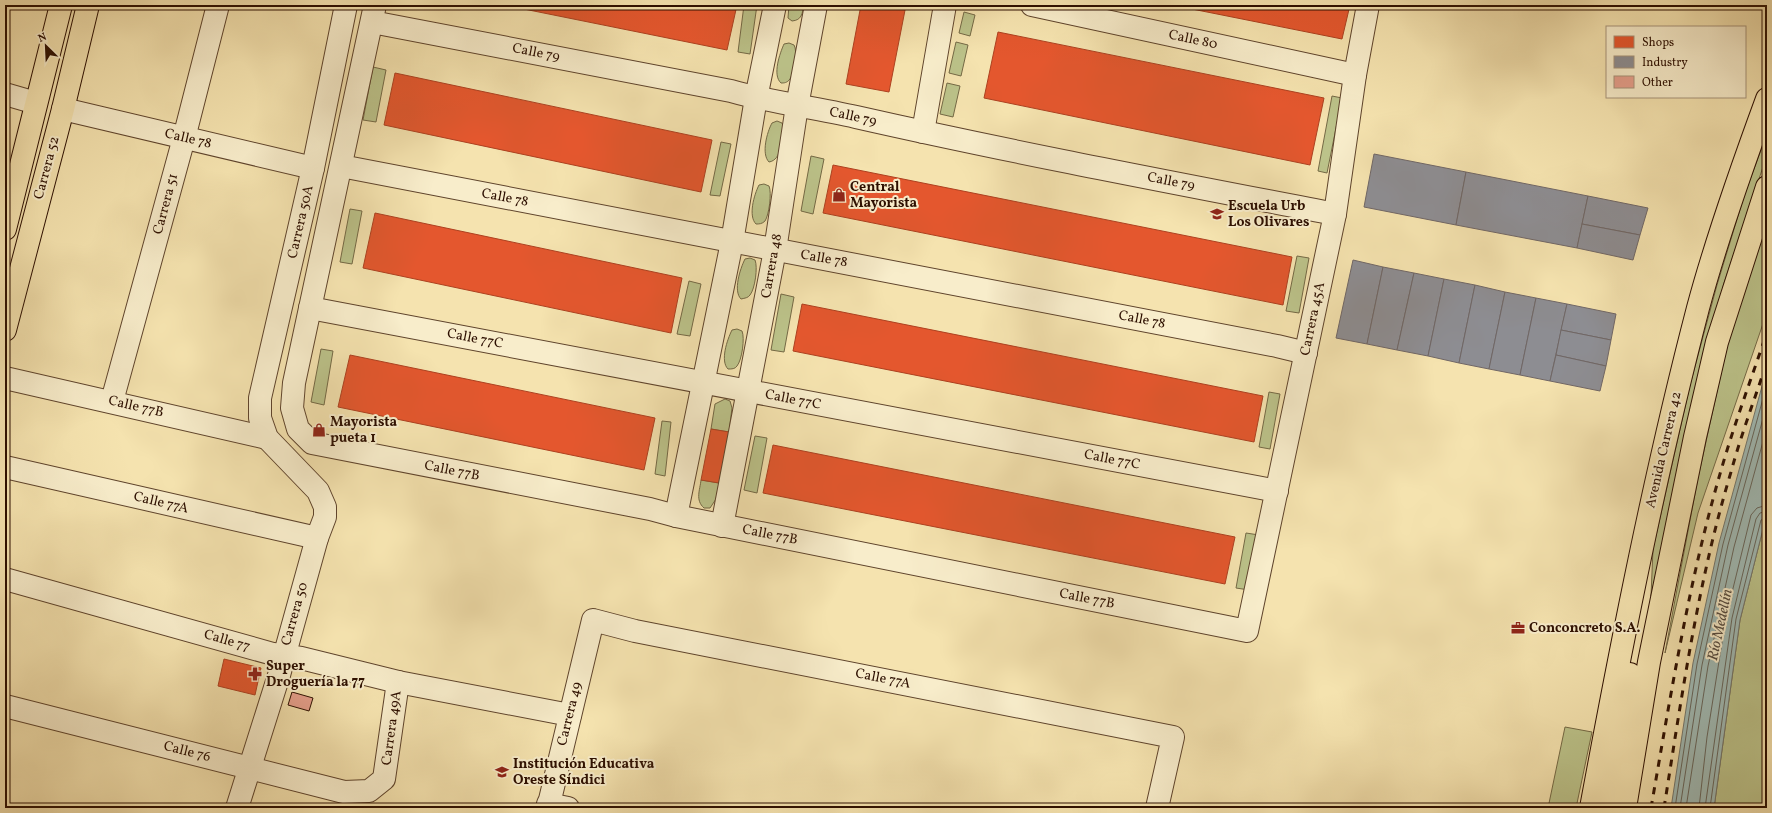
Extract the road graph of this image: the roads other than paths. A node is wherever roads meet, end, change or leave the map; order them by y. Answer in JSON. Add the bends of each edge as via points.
{"nodes":[{"id":1,"x":62,"y":5,"type":"edge"},
{"id":2,"x":88,"y":5,"type":"edge"},
{"id":3,"x":218,"y":5,"type":"edge"},
{"id":4,"x":346,"y":5,"type":"edge"},
{"id":5,"x":774,"y":5,"type":"edge"},
{"id":6,"x":816,"y":5,"type":"edge"},
{"id":7,"x":945,"y":5,"type":"edge"},
{"id":8,"x":1032,"y":5,"type":"edge"},
{"id":9,"x":1368,"y":5,"type":"edge"},
{"id":10,"x":373,"y":14,"type":"edge"},
{"id":11,"x":1355,"y":75,"type":"junction"},
{"id":12,"x":5,"y":94,"type":"edge"},
{"id":13,"x":756,"y":98,"type":"junction"},
{"id":14,"x":1767,"y":99,"type":"edge"},
{"id":15,"x":36,"y":103,"type":"junction"},
{"id":16,"x":798,"y":106,"type":"junction"},
{"id":17,"x":63,"y":109,"type":"junction"},
{"id":18,"x":923,"y":132,"type":"junction"},
{"id":19,"x":184,"y":138,"type":"junction"},
{"id":20,"x":341,"y":166,"type":"junction"},
{"id":21,"x":314,"y":168,"type":"junction"},
{"id":22,"x":1767,"y":187,"type":"edge"},
{"id":23,"x":1335,"y":214,"type":"junction"},
{"id":24,"x":5,"y":229,"type":"edge"},
{"id":25,"x":732,"y":242,"type":"junction"},
{"id":26,"x":775,"y":250,"type":"junction"},
{"id":27,"x":310,"y":308,"type":"junction"},
{"id":28,"x":5,"y":330,"type":"edge"},
{"id":29,"x":1306,"y":353,"type":"junction"},
{"id":30,"x":5,"y":378,"type":"edge"},
{"id":31,"x":703,"y":382,"type":"junction"},
{"id":32,"x":748,"y":391,"type":"junction"},
{"id":33,"x":112,"y":401,"type":"junction"},
{"id":34,"x":267,"y":438,"type":"junction"},
{"id":35,"x":5,"y":467,"type":"edge"},
{"id":36,"x":1277,"y":491,"type":"junction"},
{"id":37,"x":676,"y":516,"type":"junction"},
{"id":38,"x":722,"y":526,"type":"junction"},
{"id":39,"x":317,"y":538,"type":"junction"},
{"id":40,"x":5,"y":579,"type":"edge"},
{"id":41,"x":1631,"y":603,"type":"junction"},
{"id":42,"x":593,"y":620,"type":"joint"},
{"id":43,"x":1247,"y":631,"type":"joint"},
{"id":44,"x":284,"y":656,"type":"junction"},
{"id":45,"x":398,"y":682,"type":"junction"},
{"id":46,"x":5,"y":706,"type":"edge"},
{"id":47,"x":570,"y":715,"type":"junction"},
{"id":48,"x":250,"y":767,"type":"junction"},
{"id":49,"x":369,"y":791,"type":"joint"},
{"id":50,"x":555,"y":807,"type":"edge"},
{"id":51,"x":237,"y":808,"type":"edge"},
{"id":52,"x":1157,"y":808,"type":"edge"},
{"id":53,"x":1591,"y":808,"type":"edge"},
{"id":54,"x":1609,"y":808,"type":"edge"},
{"id":55,"x":1624,"y":808,"type":"edge"}],
"edges":[{"from":1,"to":15,"type":"main road","name":"Carrera 52"},
{"from":2,"to":17,"type":"main road","name":"Carrera 52"},
{"from":3,"to":19,"type":"street","name":"Carrera 51"},
{"from":4,"to":21,"type":"street","name":"Carrera 50A"},
{"from":5,"to":13,"type":"street"},
{"from":6,"to":16,"type":"street","name":"Carrera 48"},
{"from":7,"to":18,"type":"street"},
{"from":8,"to":11,"type":"street","name":"Calle 80"},
{"from":9,"to":11,"type":"street","name":"Carrera 45A"},
{"from":10,"to":13,"type":"street","name":"Calle 79"},
{"from":10,"to":20,"type":"street"},
{"from":11,"to":23,"type":"street","name":"Carrera 45A"},
{"from":12,"to":15,"type":"street"},
{"from":13,"to":16,"type":"street","name":"Calle 79"},
{"from":13,"to":25,"type":"street"},
{"from":14,"to":41,"type":"main road","name":"Avenida Carrera 42","via":[[1725,218],[1698,307],[1660,464]]},
{"from":15,"to":24,"type":"main road","name":"Carrera 52"},
{"from":16,"to":18,"type":"street","name":"Calle 79"},
{"from":16,"to":26,"type":"street","name":"Carrera 48"},
{"from":17,"to":19,"type":"street","name":"Calle 78"},
{"from":17,"to":28,"type":"main road","name":"Carrera 52"},
{"from":18,"to":23,"type":"street","name":"Calle 79"},
{"from":19,"to":21,"type":"street","name":"Calle 78"},
{"from":19,"to":33,"type":"street","name":"Carrera 51"},
{"from":20,"to":25,"type":"street","name":"Calle 78"},
{"from":20,"to":27,"type":"street"},
{"from":21,"to":34,"type":"street","name":"Carrera 50A","via":[[260,398],[260,418]]},
{"from":22,"to":55,"type":"main road","name":"Avenida Carrera 42","via":[[1717,342],[1695,437],[1649,662]]},
{"from":23,"to":29,"type":"street","name":"Carrera 45A"},
{"from":25,"to":26,"type":"street","name":"Calle 78"},
{"from":25,"to":31,"type":"street"},
{"from":26,"to":29,"type":"street","name":"Calle 78"},
{"from":26,"to":32,"type":"street","name":"Carrera 48"},
{"from":27,"to":31,"type":"street","name":"Calle 77C"},
{"from":27,"to":37,"type":"street","name":"Calle 77B","via":[[294,383],[292,408],[298,429],[312,443]]},
{"from":29,"to":36,"type":"street","name":"Carrera 45A"},
{"from":30,"to":33,"type":"street","name":"Calle 77B"},
{"from":31,"to":32,"type":"street","name":"Calle 77C"},
{"from":31,"to":37,"type":"street"},
{"from":32,"to":36,"type":"street","name":"Calle 77C"},
{"from":32,"to":38,"type":"street","name":"Carrera 48"},
{"from":33,"to":34,"type":"street","name":"Calle 77B"},
{"from":34,"to":39,"type":"street","name":"Carrera 50","via":[[318,491],[325,507],[325,517]]},
{"from":35,"to":39,"type":"street","name":"Calle 77A"},
{"from":36,"to":43,"type":"street","name":"Carrera 45A"},
{"from":37,"to":38,"type":"street","name":"Calle 77B"},
{"from":38,"to":43,"type":"street","name":"Calle 77B"},
{"from":39,"to":44,"type":"street","name":"Carrera 50"},
{"from":40,"to":44,"type":"street","name":"Calle 77"},
{"from":41,"to":53,"type":"main road","name":"Avenida Carrera 42"},
{"from":41,"to":54,"type":"main road","via":[[1630,680]]},
{"from":42,"to":47,"type":"street","name":"Carrera 49"},
{"from":42,"to":52,"type":"street","name":"Calle 77A","via":[[1173,737]]},
{"from":44,"to":45,"type":"street","name":"Calle 77"},
{"from":44,"to":48,"type":"street","name":"Carrera 50"},
{"from":45,"to":47,"type":"street","name":"Calle 77"},
{"from":45,"to":49,"type":"street","name":"Carrera 49A","via":[[384,779]]},
{"from":46,"to":48,"type":"street","name":"Calle 76"},
{"from":47,"to":50,"type":"street","name":"Carrera 49"},
{"from":48,"to":49,"type":"street","name":"Calle 76","via":[[344,792]]},
{"from":48,"to":51,"type":"street","name":"Carrera 50"}]}
